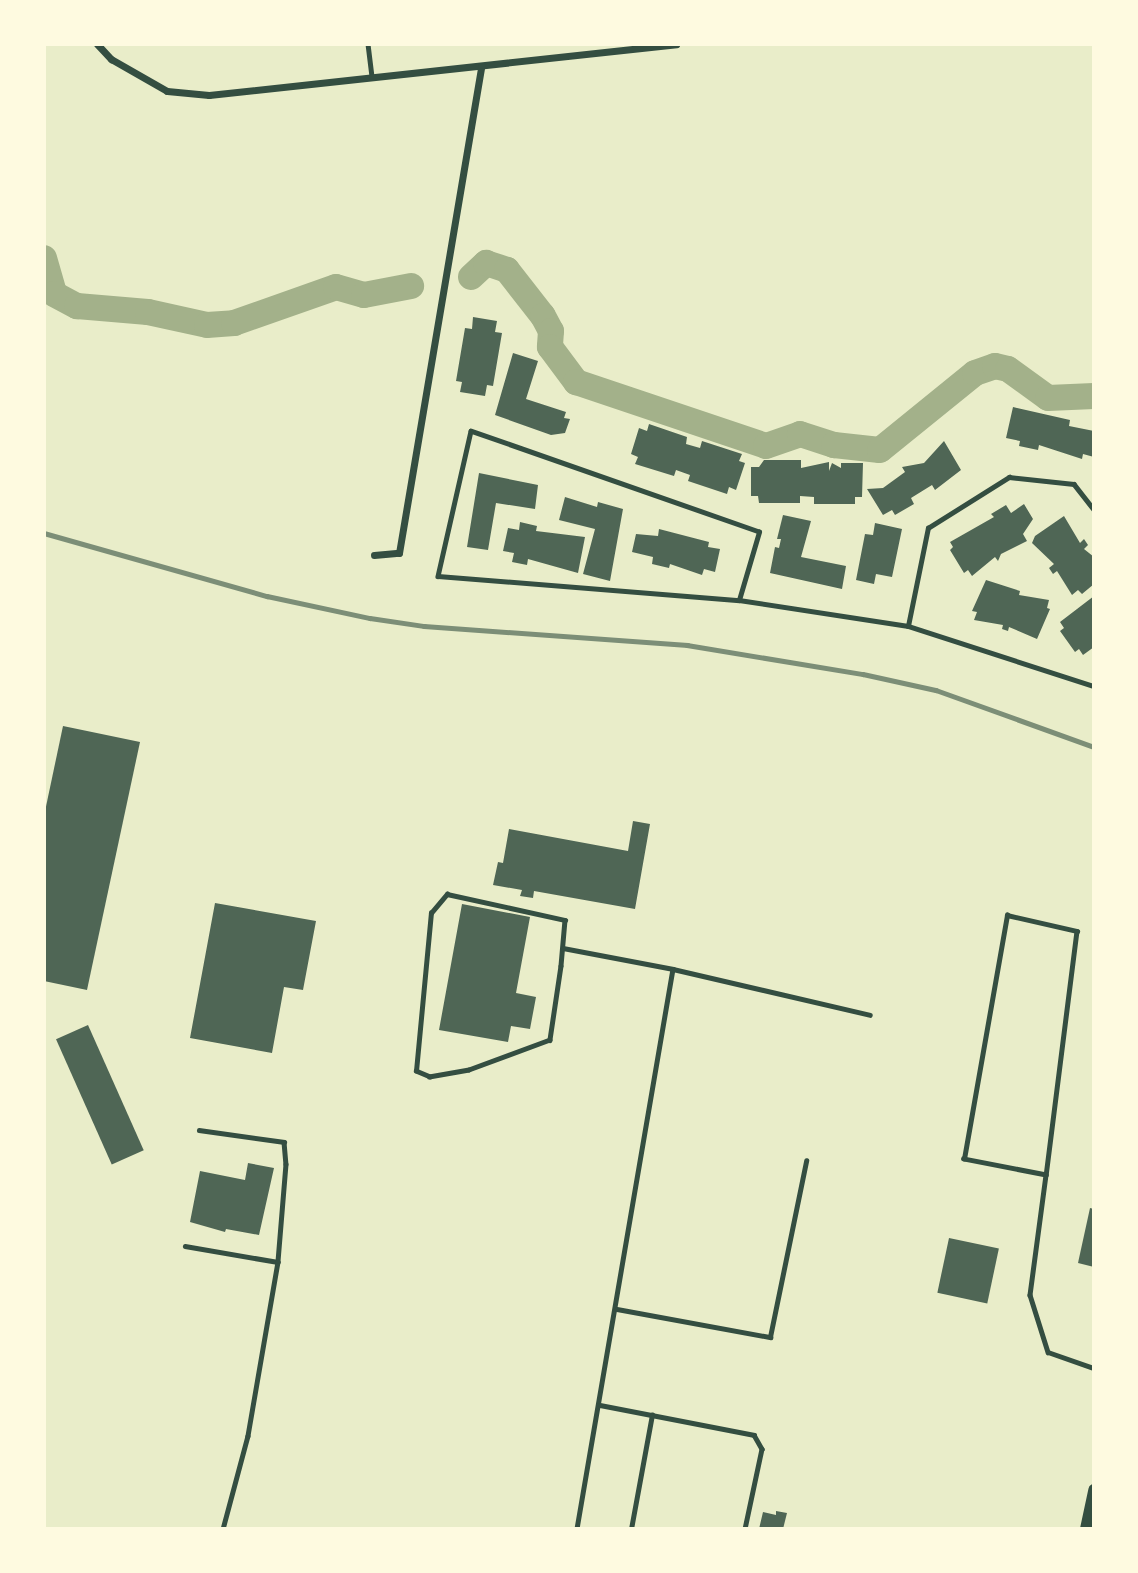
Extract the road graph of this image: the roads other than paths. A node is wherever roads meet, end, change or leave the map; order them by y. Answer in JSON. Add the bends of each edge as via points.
{"nodes":[{"id":1,"x":97,"y":44,"type":"edge"},
{"id":2,"x":368,"y":44,"type":"edge"},
{"id":3,"x":676,"y":44,"type":"edge"},
{"id":4,"x":481,"y":66,"type":"junction"},
{"id":5,"x":372,"y":78,"type":"junction"},
{"id":6,"x":1094,"y":510,"type":"edge"},
{"id":7,"x":374,"y":555,"type":"dead end"},
{"id":8,"x":739,"y":600,"type":"junction"},
{"id":9,"x":908,"y":626,"type":"junction"},
{"id":10,"x":1094,"y":686,"type":"edge"},
{"id":11,"x":562,"y":948,"type":"junction"},
{"id":12,"x":673,"y":969,"type":"junction"},
{"id":13,"x":870,"y":1016,"type":"dead end"},
{"id":14,"x":199,"y":1130,"type":"dead end"},
{"id":15,"x":806,"y":1161,"type":"dead end"},
{"id":16,"x":1046,"y":1175,"type":"junction"},
{"id":17,"x":185,"y":1246,"type":"dead end"},
{"id":18,"x":278,"y":1262,"type":"junction"},
{"id":19,"x":617,"y":1309,"type":"junction"},
{"id":20,"x":1094,"y":1368,"type":"edge"},
{"id":21,"x":600,"y":1405,"type":"junction"},
{"id":22,"x":652,"y":1415,"type":"junction"},
{"id":23,"x":1094,"y":1490,"type":"edge"},
{"id":24,"x":223,"y":1529,"type":"edge"},
{"id":25,"x":577,"y":1529,"type":"edge"},
{"id":26,"x":631,"y":1529,"type":"edge"},
{"id":27,"x":745,"y":1529,"type":"edge"},
{"id":28,"x":1086,"y":1529,"type":"edge"}],
"edges":[{"from":1,"to":5,"type":"street","via":[[111,59],[167,91],[209,95]]},
{"from":2,"to":5,"type":"lane"},
{"from":3,"to":4,"type":"street"},
{"from":4,"to":5,"type":"street"},
{"from":4,"to":7,"type":"street","via":[[399,553]]},
{"from":6,"to":9,"type":"lane","via":[[1074,484],[1009,477],[951,513],[928,528]]},
{"from":8,"to":8,"type":"lane","via":[[438,576],[471,431],[760,532]]},
{"from":8,"to":9,"type":"lane"},
{"from":9,"to":10,"type":"lane"},
{"from":11,"to":11,"type":"lane","via":[[565,920],[447,894],[431,912],[416,1071],[430,1077],[469,1070],[550,1040]]},
{"from":11,"to":12,"type":"lane"},
{"from":12,"to":13,"type":"lane"},
{"from":12,"to":19,"type":"lane"},
{"from":14,"to":18,"type":"lane","via":[[284,1142]]},
{"from":15,"to":19,"type":"lane","via":[[770,1337]]},
{"from":16,"to":16,"type":"lane","via":[[1077,931],[1007,915],[964,1158]]},
{"from":16,"to":20,"type":"lane","via":[[1030,1295],[1048,1352]]},
{"from":17,"to":18,"type":"lane"},
{"from":18,"to":24,"type":"lane","via":[[248,1436]]},
{"from":19,"to":21,"type":"lane"},
{"from":21,"to":22,"type":"lane"},
{"from":21,"to":25,"type":"lane"},
{"from":22,"to":26,"type":"lane"},
{"from":22,"to":27,"type":"lane","via":[[754,1435],[762,1449]]},
{"from":23,"to":28,"type":"main road"}]}
